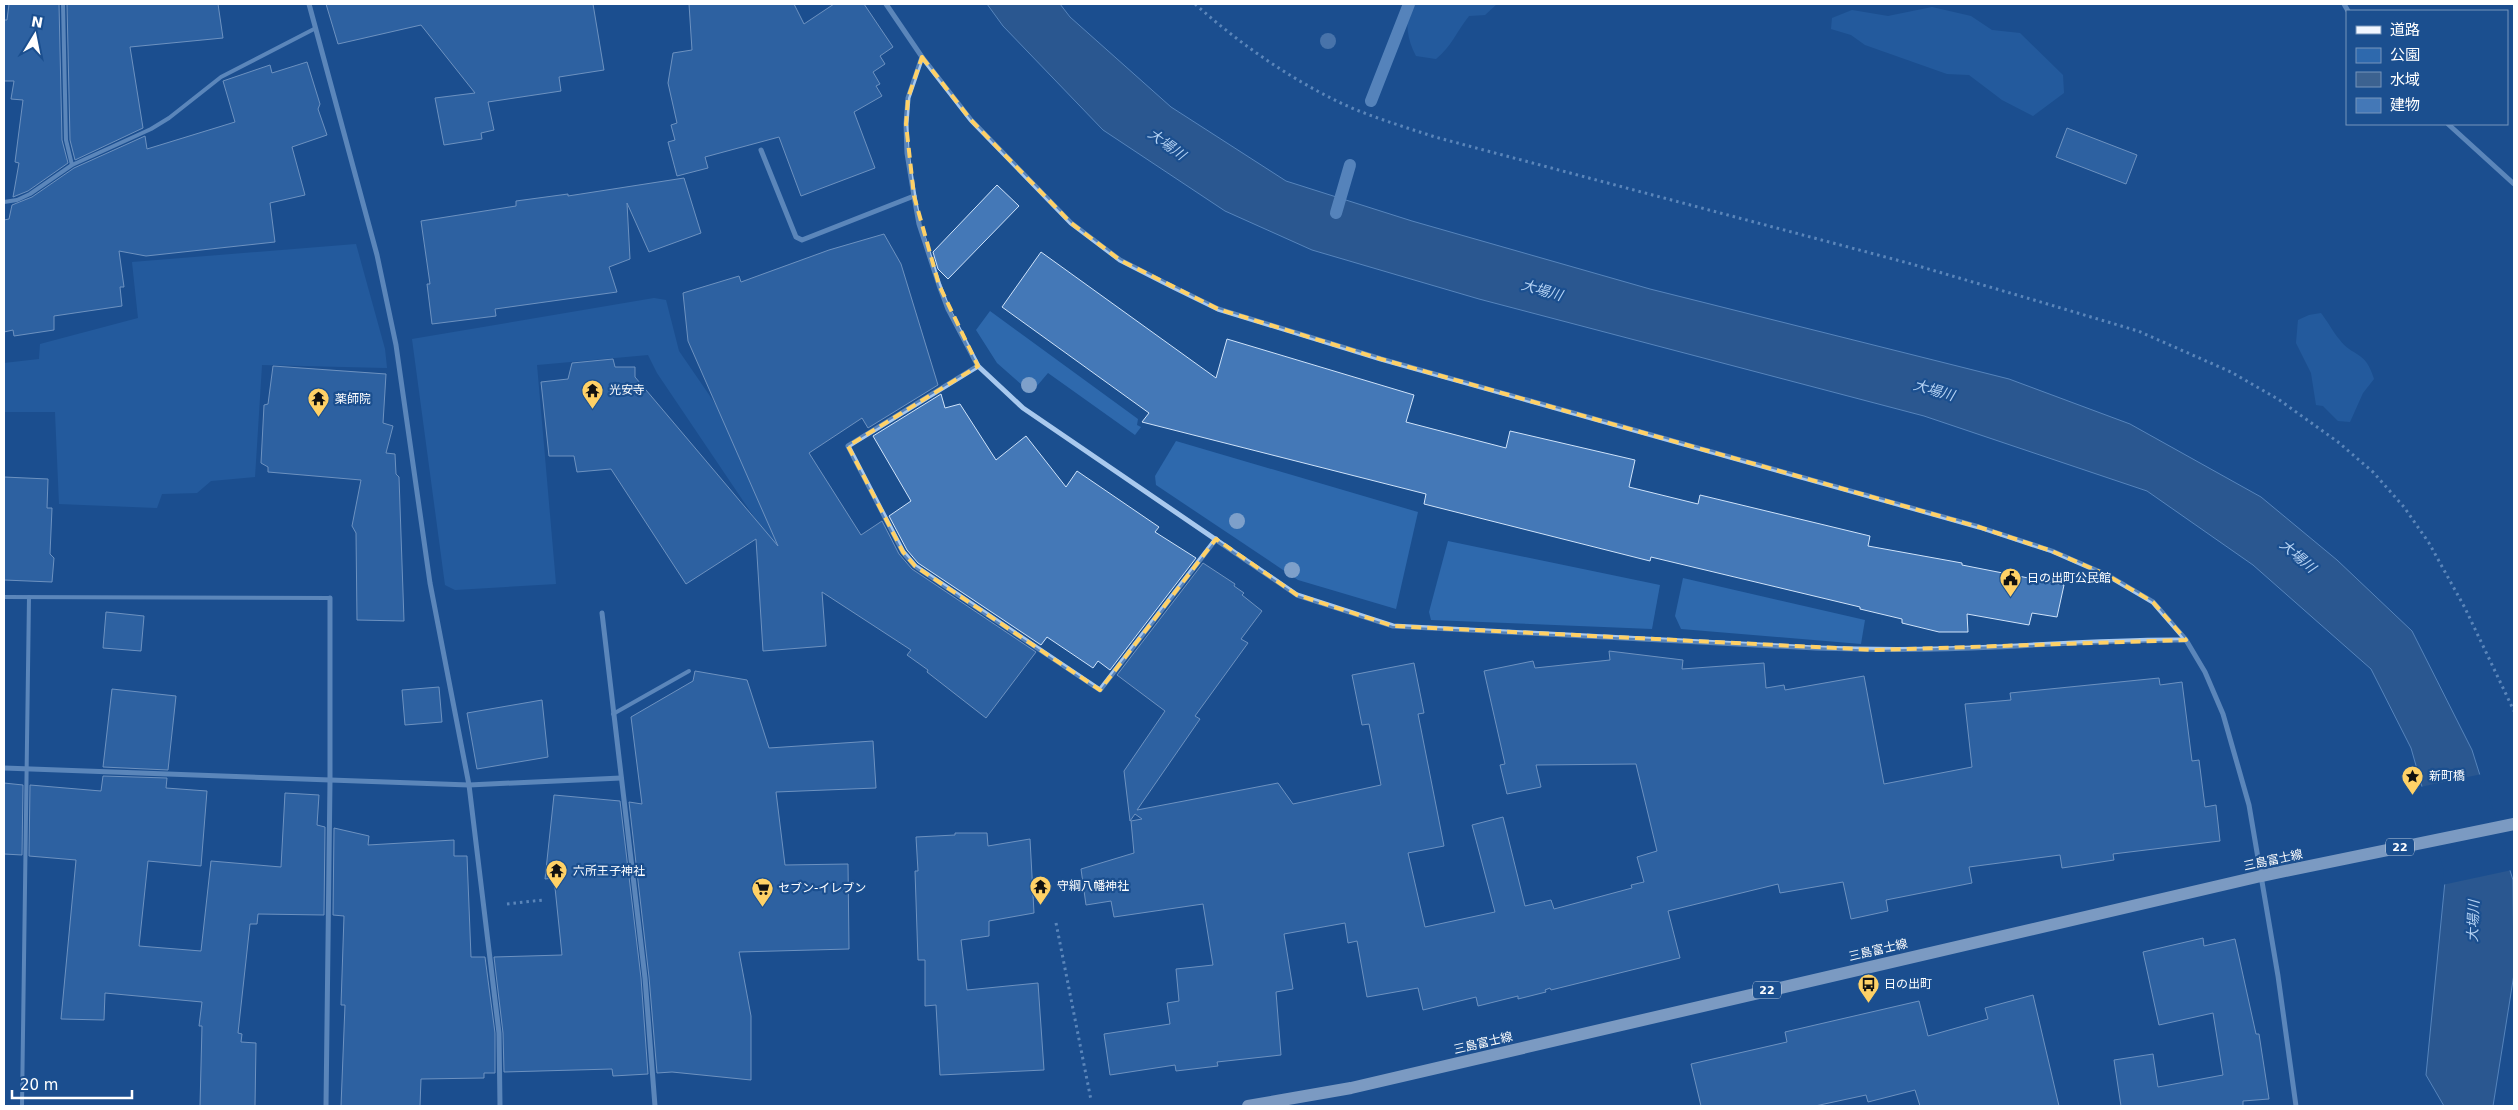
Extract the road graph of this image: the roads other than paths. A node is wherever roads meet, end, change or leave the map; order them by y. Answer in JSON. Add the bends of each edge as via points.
{"nodes":[{"id":1,"x":63,"y":4,"type":"edge"},
{"id":2,"x":309,"y":4,"type":"edge"},
{"id":3,"x":886,"y":4,"type":"edge"},
{"id":4,"x":314,"y":29,"type":"junction"},
{"id":5,"x":922,"y":57,"type":"junction"},
{"id":6,"x":2449,"y":125,"type":"edge"},
{"id":7,"x":761,"y":150,"type":"dead end"},
{"id":8,"x":72,"y":165,"type":"junction"},
{"id":9,"x":2514,"y":184,"type":"edge"},
{"id":10,"x":914,"y":196,"type":"junction"},
{"id":11,"x":4,"y":202,"type":"edge"},
{"id":12,"x":978,"y":366,"type":"junction"},
{"id":13,"x":1216,"y":539,"type":"junction"},
{"id":14,"x":4,"y":597,"type":"edge"},
{"id":15,"x":29,"y":597,"type":"junction"},
{"id":16,"x":330,"y":598,"type":"joint"},
{"id":17,"x":602,"y":613,"type":"dead end"},
{"id":18,"x":2186,"y":640,"type":"junction"},
{"id":19,"x":689,"y":671,"type":"dead end"},
{"id":20,"x":613,"y":714,"type":"junction"},
{"id":21,"x":4,"y":768,"type":"edge"},
{"id":22,"x":26,"y":769,"type":"junction"},
{"id":23,"x":621,"y":778,"type":"junction"},
{"id":24,"x":330,"y":781,"type":"junction"},
{"id":25,"x":469,"y":785,"type":"junction"},
{"id":26,"x":2514,"y":824,"type":"edge"},
{"id":27,"x":2261,"y":876,"type":"junction"},
{"id":28,"x":22,"y":1106,"type":"edge"},
{"id":29,"x":326,"y":1106,"type":"edge"},
{"id":30,"x":500,"y":1106,"type":"edge"},
{"id":31,"x":655,"y":1106,"type":"edge"},
{"id":32,"x":1248,"y":1106,"type":"edge"},
{"id":33,"x":2296,"y":1106,"type":"edge"}],
"edges":[{"from":1,"to":8,"type":"lane","via":[[66,140]]},
{"from":2,"to":4,"type":"street"},
{"from":3,"to":5,"type":"street"},
{"from":4,"to":8,"type":"lane","via":[[221,77],[151,130]]},
{"from":4,"to":25,"type":"street","via":[[377,255],[396,345],[430,583]]},
{"from":5,"to":10,"type":"street","via":[[908,98],[906,124]]},
{"from":5,"to":18,"type":"street","via":[[971,120],[1071,222],[1120,260],[1218,309],[1381,359],[1979,527],[2052,551],[2107,575],[2153,602]]},
{"from":6,"to":9,"type":"street"},
{"from":7,"to":10,"type":"street","via":[[796,237],[802,240]]},
{"from":8,"to":11,"type":"lane","via":[[30,194]]},
{"from":10,"to":12,"type":"street","via":[[919,224],[948,309]]},
{"from":12,"to":13,"type":"street","via":[[1023,408]]},
{"from":12,"to":13,"type":"street","via":[[848,446],[903,552],[915,566],[1100,690]]},
{"from":13,"to":18,"type":"street","via":[[1297,595],[1393,626],[1876,650],[1993,648],[2135,639]]},
{"from":14,"to":15,"type":"lane"},
{"from":15,"to":16,"type":"lane"},
{"from":15,"to":22,"type":"lane"},
{"from":16,"to":24,"type":"street"},
{"from":17,"to":20,"type":"street"},
{"from":18,"to":27,"type":"street","via":[[2205,672],[2223,714],[2249,805]]},
{"from":19,"to":20,"type":"lane"},
{"from":20,"to":23,"type":"street"},
{"from":21,"to":22,"type":"street"},
{"from":22,"to":24,"type":"street"},
{"from":22,"to":28,"type":"lane"},
{"from":23,"to":25,"type":"street"},
{"from":23,"to":31,"type":"street","via":[[645,978]]},
{"from":24,"to":25,"type":"street"},
{"from":24,"to":29,"type":"street"},
{"from":25,"to":30,"type":"street","via":[[499,1033]]},
{"from":26,"to":27,"type":"main road","name":"三島富士線","number":"22"},
{"from":27,"to":32,"type":"main road","name":"三島富士線","number":"22","via":[[1351,1088]]},
{"from":27,"to":33,"type":"street"}]}
